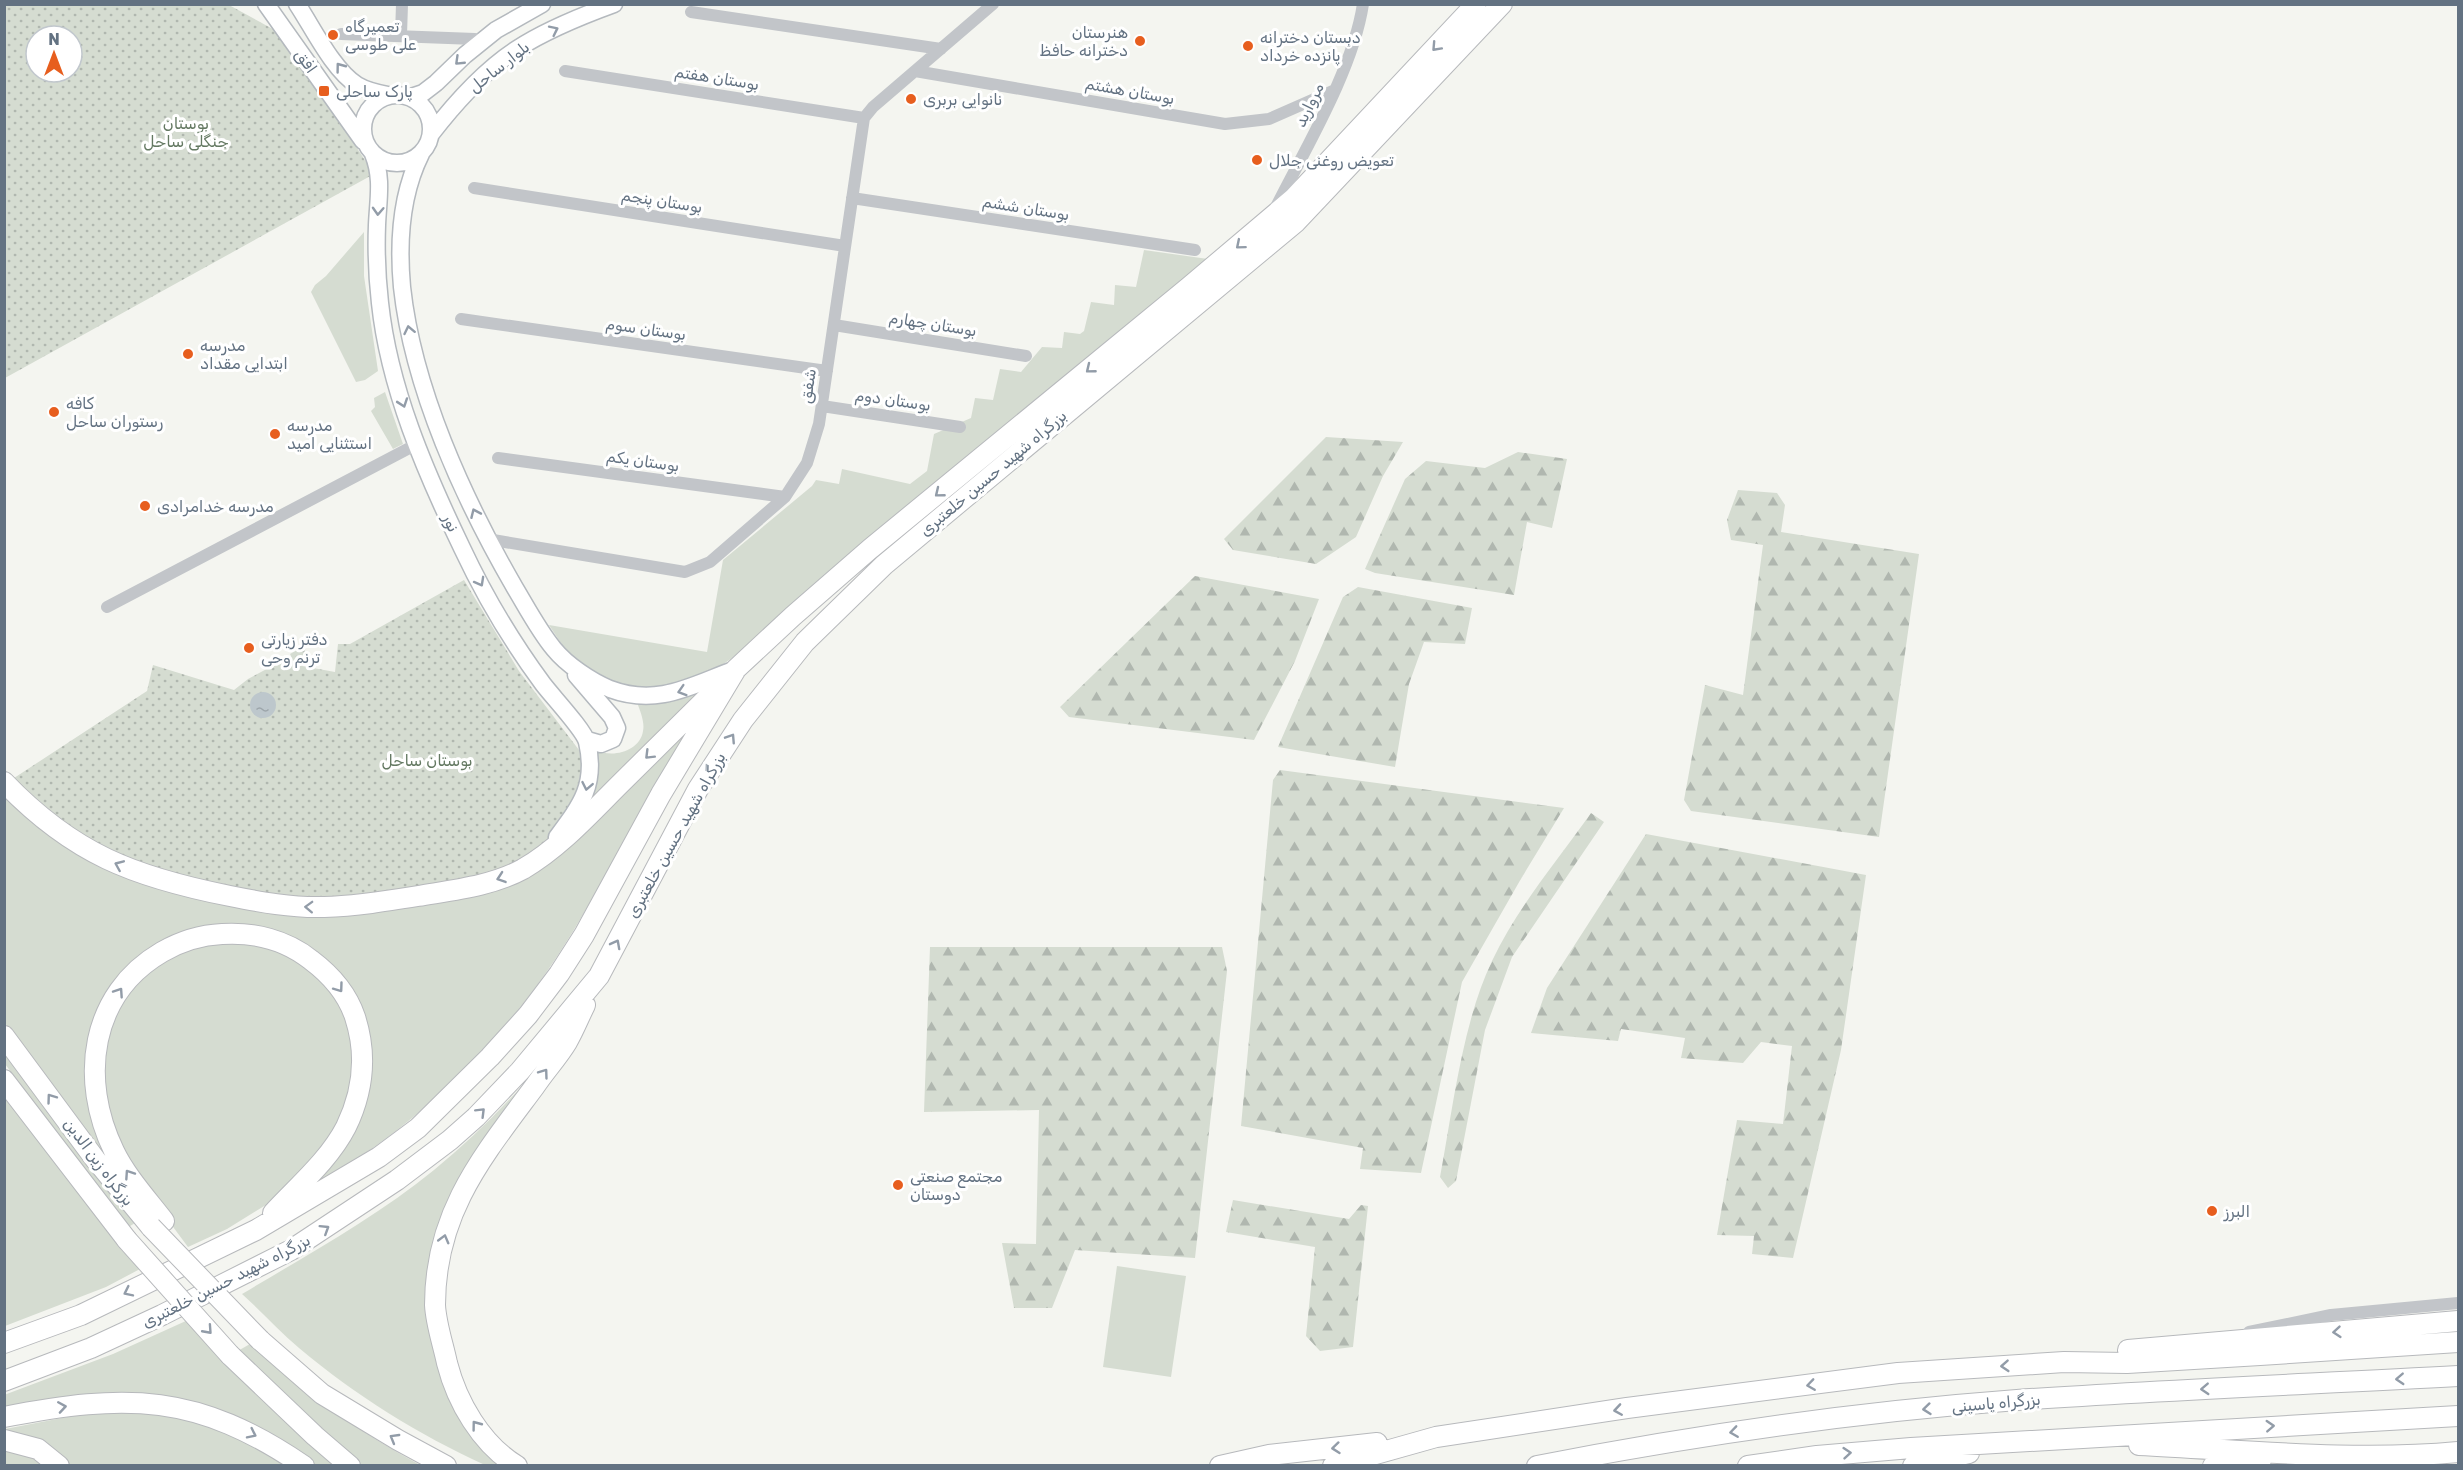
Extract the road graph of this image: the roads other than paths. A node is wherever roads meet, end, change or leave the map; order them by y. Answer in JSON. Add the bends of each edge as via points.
{"nodes":[{"id":1,"x":266,"y":4,"type":"edge"},
{"id":2,"x":297,"y":4,"type":"edge"},
{"id":3,"x":402,"y":4,"type":"edge"},
{"id":4,"x":542,"y":4,"type":"edge"},
{"id":5,"x":614,"y":4,"type":"edge"},
{"id":6,"x":993,"y":4,"type":"edge"},
{"id":7,"x":1363,"y":4,"type":"edge"},
{"id":8,"x":1476,"y":4,"type":"edge"},
{"id":9,"x":1502,"y":4,"type":"edge"},
{"id":10,"x":691,"y":12,"type":"dead end"},
{"id":11,"x":342,"y":34,"type":"dead end"},
{"id":12,"x":401,"y":35,"type":"junction"},
{"id":13,"x":475,"y":39,"type":"dead end"},
{"id":14,"x":941,"y":49,"type":"junction"},
{"id":15,"x":565,"y":71,"type":"dead end"},
{"id":16,"x":915,"y":71,"type":"junction"},
{"id":17,"x":1335,"y":90,"type":"junction"},
{"id":18,"x":388,"y":95,"type":"junction"},
{"id":19,"x":411,"y":97,"type":"junction"},
{"id":20,"x":864,"y":118,"type":"junction"},
{"id":21,"x":431,"y":134,"type":"junction"},
{"id":22,"x":370,"y":150,"type":"junction"},
{"id":23,"x":421,"y":154,"type":"junction"},
{"id":24,"x":474,"y":188,"type":"dead end"},
{"id":25,"x":852,"y":198,"type":"junction"},
{"id":26,"x":1272,"y":215,"type":"junction"},
{"id":27,"x":845,"y":246,"type":"junction"},
{"id":28,"x":1195,"y":250,"type":"dead end"},
{"id":29,"x":461,"y":319,"type":"dead end"},
{"id":30,"x":834,"y":325,"type":"junction"},
{"id":31,"x":1026,"y":356,"type":"dead end"},
{"id":32,"x":827,"y":371,"type":"junction"},
{"id":33,"x":822,"y":406,"type":"junction"},
{"id":34,"x":960,"y":427,"type":"dead end"},
{"id":35,"x":417,"y":444,"type":"junction"},
{"id":36,"x":498,"y":458,"type":"dead end"},
{"id":37,"x":785,"y":497,"type":"junction"},
{"id":38,"x":487,"y":539,"type":"junction"},
{"id":39,"x":463,"y":550,"type":"junction"},
{"id":40,"x":107,"y":608,"type":"dead end"},
{"id":41,"x":555,"y":650,"type":"junction"},
{"id":42,"x":736,"y":669,"type":"junction"},
{"id":43,"x":587,"y":740,"type":"junction"},
{"id":44,"x":4,"y":782,"type":"edge"},
{"id":45,"x":545,"y":853,"type":"junction"},
{"id":46,"x":599,"y":976,"type":"junction"},
{"id":47,"x":5,"y":1037,"type":"edge"},
{"id":48,"x":4,"y":1080,"type":"edge"},
{"id":49,"x":158,"y":1224,"type":"junction"},
{"id":50,"x":256,"y":1230,"type":"junction"},
{"id":51,"x":2458,"y":1303,"type":"edge"},
{"id":52,"x":2458,"y":1322,"type":"edge"},
{"id":53,"x":2215,"y":1341,"type":"junction"},
{"id":54,"x":2458,"y":1342,"type":"edge"},
{"id":55,"x":4,"y":1343,"type":"edge"},
{"id":56,"x":2064,"y":1362,"type":"junction"},
{"id":57,"x":2458,"y":1376,"type":"edge"},
{"id":58,"x":4,"y":1381,"type":"edge"},
{"id":59,"x":2458,"y":1416,"type":"edge"},
{"id":60,"x":4,"y":1417,"type":"edge"},
{"id":61,"x":1436,"y":1437,"type":"junction"},
{"id":62,"x":4,"y":1440,"type":"edge"},
{"id":63,"x":2044,"y":1440,"type":"junction"},
{"id":64,"x":2013,"y":1442,"type":"junction"},
{"id":65,"x":2308,"y":1453,"type":"junction"},
{"id":66,"x":2458,"y":1454,"type":"edge"},
{"id":67,"x":2411,"y":1461,"type":"edge"},
{"id":68,"x":59,"y":1466,"type":"edge"},
{"id":69,"x":304,"y":1466,"type":"edge"},
{"id":70,"x":350,"y":1466,"type":"edge"},
{"id":71,"x":446,"y":1466,"type":"edge"},
{"id":72,"x":517,"y":1466,"type":"edge"},
{"id":73,"x":1220,"y":1466,"type":"edge"},
{"id":74,"x":1333,"y":1466,"type":"edge"},
{"id":75,"x":1537,"y":1466,"type":"edge"},
{"id":76,"x":1748,"y":1466,"type":"edge"},
{"id":77,"x":1913,"y":1466,"type":"edge"},
{"id":78,"x":2213,"y":1466,"type":"edge"}],
"edges":[{"from":1,"to":22,"type":"main road","name":"افق"},
{"from":18,"to":2,"type":"main road","name":"افق","one_way":true,"via":[[372,92],[342,72]]},
{"from":3,"to":12,"type":"street"},
{"from":4,"to":19,"type":"main road","name":"بلوار ساحل","one_way":true,"via":[[496,30],[423,93]]},
{"from":21,"to":5,"type":"main road","name":"بلوار ساحل","one_way":true,"via":[[454,105],[516,49]]},
{"from":6,"to":14,"type":"street"},
{"from":7,"to":17,"type":"street","name":"مروارید","via":[[1360,23]]},
{"from":8,"to":26,"type":"highway","name":"بزرگراه شهید حسین خلعتبری","one_way":true,"via":[[1293,199]]},
{"from":46,"to":9,"type":"highway","name":"بزرگراه شهید حسین خلعتبری","one_way":true,"via":[[698,789],[743,720],[805,642],[884,565],[1296,222]]},
{"from":10,"to":14,"type":"street"},
{"from":11,"to":12,"type":"street"},
{"from":12,"to":13,"type":"street"},
{"from":14,"to":16,"type":"street"},
{"from":15,"to":20,"type":"street","name":"بوستان هفتم"},
{"from":16,"to":17,"type":"street","name":"بوستان هشتم","via":[[1225,124],[1269,119]]},
{"from":16,"to":20,"type":"street"},
{"from":17,"to":26,"type":"street","name":"مروارید"},
{"from":18,"to":19,"type":"main road"},
{"from":18,"to":22,"type":"main road","via":[[364,116],[363,136]]},
{"from":19,"to":21,"type":"main road","via":[[427,112]]},
{"from":20,"to":25,"type":"street","name":"شفق"},
{"from":21,"to":23,"type":"main road"},
{"from":22,"to":23,"type":"main road","via":[[391,163],[402,163]]},
{"from":22,"to":35,"type":"main road","name":"نور","one_way":true,"via":[[380,176],[380,305],[397,383]]},
{"from":38,"to":23,"type":"main road","name":"نور","one_way":true,"via":[[449,455],[420,376],[408,325],[402,286],[401,226],[412,172]]},
{"from":24,"to":27,"type":"street","name":"بوستان پنجم"},
{"from":25,"to":27,"type":"street","name":"شفق"},
{"from":25,"to":28,"type":"street","name":"بوستان ششم"},
{"from":26,"to":42,"type":"highway","name":"بزرگراه شهید حسین خلعتبری","one_way":true,"via":[[870,549]]},
{"from":27,"to":30,"type":"street","name":"شفق"},
{"from":29,"to":32,"type":"street","name":"بوستان سوم"},
{"from":30,"to":31,"type":"street","name":"بوستان چهارم"},
{"from":30,"to":32,"type":"street","name":"شفق"},
{"from":32,"to":33,"type":"street","name":"شفق"},
{"from":33,"to":34,"type":"street","name":"بوستان دوم"},
{"from":33,"to":37,"type":"street","name":"شفق","via":[[807,463]]},
{"from":35,"to":39,"type":"main road","name":"نور"},
{"from":35,"to":40,"type":"street"},
{"from":36,"to":37,"type":"street","name":"بوستان یکم"},
{"from":37,"to":38,"type":"street","name":"شفق","via":[[710,562],[685,572]]},
{"from":38,"to":39,"type":"main road"},
{"from":38,"to":41,"type":"main road","name":"نور"},
{"from":39,"to":43,"type":"main road","name":"نور","one_way":true,"via":[[508,632]]},
{"from":42,"to":41,"type":"main road","name":"نور","one_way":true,"via":[[674,694],[632,695],[592,680]]},
{"from":41,"to":43,"type":"main road","via":[[617,728],[612,739],[601,744]]},
{"from":42,"to":45,"type":"highway","one_way":true,"via":[[584,821]]},
{"from":42,"to":50,"type":"highway","name":"بزرگراه شهید حسین خلعتبری","via":[[584,934],[528,1015],[418,1128],[379,1157]]},
{"from":43,"to":45,"type":"main road","one_way":true,"via":[[587,793]]},
{"from":45,"to":44,"type":"highway","one_way":true,"via":[[502,879],[467,888],[353,905],[288,906],[193,888],[118,866],[61,833]]},
{"from":58,"to":46,"type":"highway","name":"بزرگراه شهید حسین خلعتبری","one_way":true,"via":[[91,1348],[162,1315],[291,1250],[360,1207],[427,1159],[476,1117]]},
{"from":72,"to":46,"type":"highway","one_way":true,"via":[[500,1455],[462,1405],[450,1373],[435,1307],[441,1251],[460,1194],[566,1042]]},
{"from":49,"to":47,"type":"highway","name":"بزرگراه زین الدین","one_way":true,"via":[[96,1159]]},
{"from":48,"to":70,"type":"highway","name":"بزرگراه زین الدین","one_way":true,"bridge":true,"via":[[127,1240],[230,1355]]},
{"from":49,"to":50,"type":"highway","one_way":true,"via":[[114,1152],[103,1125],[94,1074],[100,1029],[117,992],[154,957],[201,936],[233,933],[286,944],[338,984],[358,1026],[363,1059],[358,1095],[338,1141]]},
{"from":71,"to":49,"type":"highway","one_way":true,"bridge":true,"via":[[322,1394],[201,1282],[191,1256]]},
{"from":50,"to":55,"type":"highway","name":"بزرگراه شهید حسین خلعتبری","one_way":true,"via":[[81,1315]]},
{"from":51,"to":53,"type":"street","via":[[2331,1315]]},
{"from":52,"to":53,"type":"highway","one_way":true},
{"from":53,"to":56,"type":"highway"},
{"from":54,"to":56,"type":"highway","via":[[2127,1363]]},
{"from":56,"to":61,"type":"highway","one_way":true,"via":[[1898,1373]]},
{"from":57,"to":75,"type":"highway","name":"بزرگراه یاسینی","one_way":true,"via":[[2004,1402],[1732,1432]]},
{"from":63,"to":59,"type":"highway","one_way":true},
{"from":60,"to":69,"type":"highway","one_way":true,"via":[[101,1403],[177,1407],[247,1431]]},
{"from":61,"to":73,"type":"highway","one_way":true,"via":[[1269,1455]]},
{"from":61,"to":74,"type":"highway"},
{"from":62,"to":68,"type":"highway","via":[[38,1449]]},
{"from":63,"to":64,"type":"highway"},
{"from":63,"to":65,"type":"highway"},
{"from":76,"to":64,"type":"highway","one_way":true,"via":[[1841,1454]]},
{"from":64,"to":77,"type":"highway"},
{"from":65,"to":67,"type":"highway"},
{"from":65,"to":78,"type":"highway"},
{"from":66,"to":67,"type":"highway"}]}
